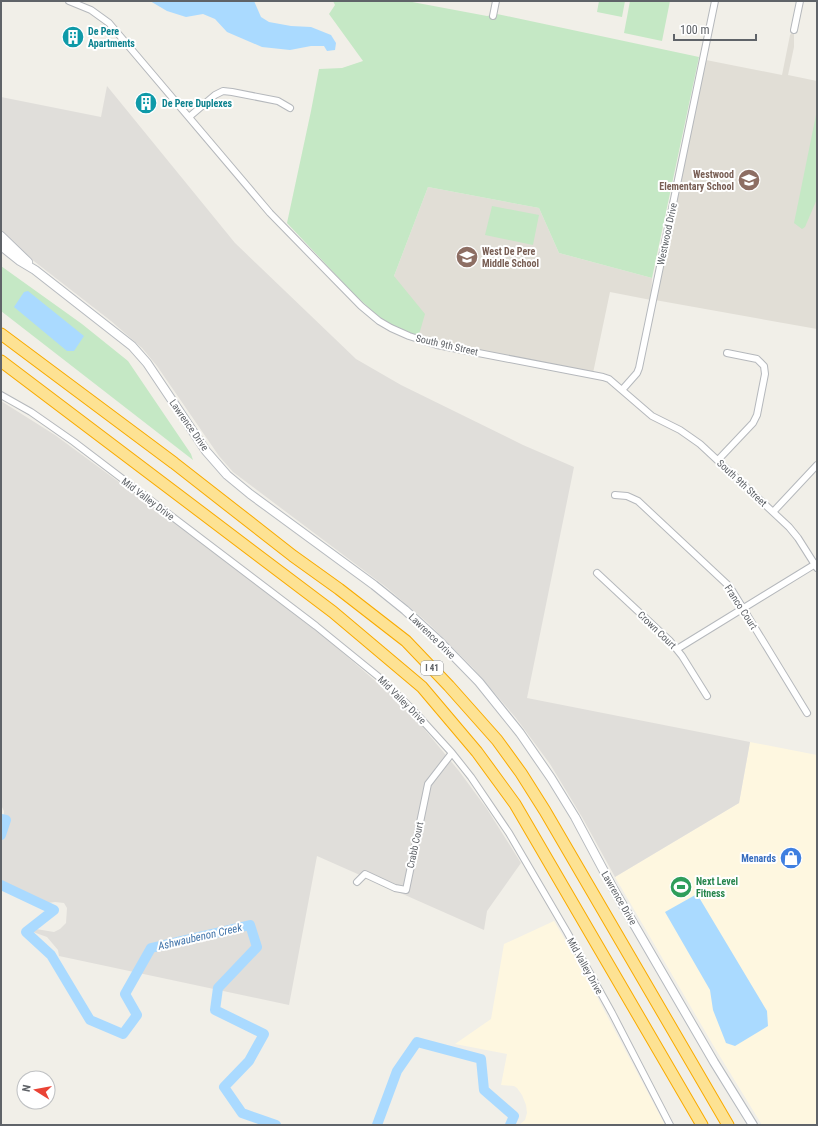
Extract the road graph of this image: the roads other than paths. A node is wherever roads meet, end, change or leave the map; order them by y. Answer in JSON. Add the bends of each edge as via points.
{"nodes":[{"id":1,"x":69,"y":1,"type":"edge"},
{"id":2,"x":496,"y":1,"type":"edge"},
{"id":3,"x":715,"y":1,"type":"edge"},
{"id":4,"x":800,"y":1,"type":"edge"},
{"id":5,"x":493,"y":16,"type":"dead end"},
{"id":6,"x":794,"y":30,"type":"dead end"},
{"id":7,"x":290,"y":108,"type":"dead end"},
{"id":8,"x":189,"y":117,"type":"junction"},
{"id":9,"x":1,"y":236,"type":"edge"},
{"id":10,"x":1,"y":246,"type":"edge"},
{"id":11,"x":35,"y":270,"type":"junction"},
{"id":12,"x":1,"y":334,"type":"edge"},
{"id":13,"x":727,"y":353,"type":"dead end"},
{"id":14,"x":1,"y":361,"type":"edge"},
{"id":15,"x":622,"y":390,"type":"junction"},
{"id":16,"x":1,"y":396,"type":"edge"},
{"id":17,"x":718,"y":460,"type":"junction"},
{"id":18,"x":817,"y":465,"type":"edge"},
{"id":19,"x":615,"y":495,"type":"dead end"},
{"id":20,"x":773,"y":512,"type":"junction"},
{"id":21,"x":816,"y":565,"type":"edge"},
{"id":22,"x":597,"y":573,"type":"dead end"},
{"id":23,"x":743,"y":609,"type":"junction"},
{"id":24,"x":677,"y":649,"type":"junction"},
{"id":25,"x":707,"y":696,"type":"dead end"},
{"id":26,"x":807,"y":713,"type":"dead end"},
{"id":27,"x":452,"y":753,"type":"junction"},
{"id":28,"x":357,"y":882,"type":"dead end"},
{"id":29,"x":670,"y":1125,"type":"edge"},
{"id":30,"x":702,"y":1125,"type":"edge"},
{"id":31,"x":728,"y":1125,"type":"edge"},
{"id":32,"x":753,"y":1125,"type":"edge"}],
"edges":[{"from":1,"to":8,"type":"street","name":"South 9th Street","via":[[91,10],[109,23]]},
{"from":2,"to":5,"type":"street"},
{"from":3,"to":15,"type":"street","name":"Westwood Drive","via":[[639,368]]},
{"from":4,"to":6,"type":"street"},
{"from":7,"to":8,"type":"street","via":[[278,101],[223,91]]},
{"from":8,"to":15,"type":"street","name":"South 9th Street","via":[[270,213],[361,306],[388,327],[437,345],[603,377]]},
{"from":9,"to":11,"type":"main road"},
{"from":10,"to":11,"type":"main road","name":"Lawrence Drive"},
{"from":11,"to":32,"type":"main road","name":"Lawrence Drive","via":[[132,346],[147,363],[206,451],[227,475],[405,610],[479,682],[555,784],[710,1056]]},
{"from":12,"to":31,"type":"highway","number":"I 41","via":[[339,589],[406,642],[449,686],[497,740],[541,804]]},
{"from":13,"to":17,"type":"street","via":[[757,359],[764,366],[765,374],[753,423]]},
{"from":14,"to":30,"type":"highway","number":"I 41","via":[[327,607],[422,687],[477,752],[515,804]]},
{"from":15,"to":17,"type":"street","name":"South 9th Street","via":[[652,416],[690,436]]},
{"from":16,"to":27,"type":"street","name":"Mid Valley Drive","via":[[31,412],[74,442],[316,626],[380,678]]},
{"from":17,"to":20,"type":"street","name":"South 9th Street"},
{"from":18,"to":20,"type":"street"},
{"from":19,"to":23,"type":"street","name":"Franco Court","via":[[627,496],[638,501],[730,587]]},
{"from":20,"to":21,"type":"street","name":"South 9th Street","via":[[798,538]]},
{"from":21,"to":23,"type":"street"},
{"from":22,"to":24,"type":"street","name":"Crown Court"},
{"from":23,"to":24,"type":"street"},
{"from":23,"to":26,"type":"street","name":"Franco Court"},
{"from":24,"to":25,"type":"street","name":"Crown Court"},
{"from":27,"to":28,"type":"street","name":"Crabb Court","via":[[428,784],[406,890],[395,888],[365,874]]},
{"from":27,"to":29,"type":"street","name":"Mid Valley Drive","via":[[509,833],[612,1013]]}]}
